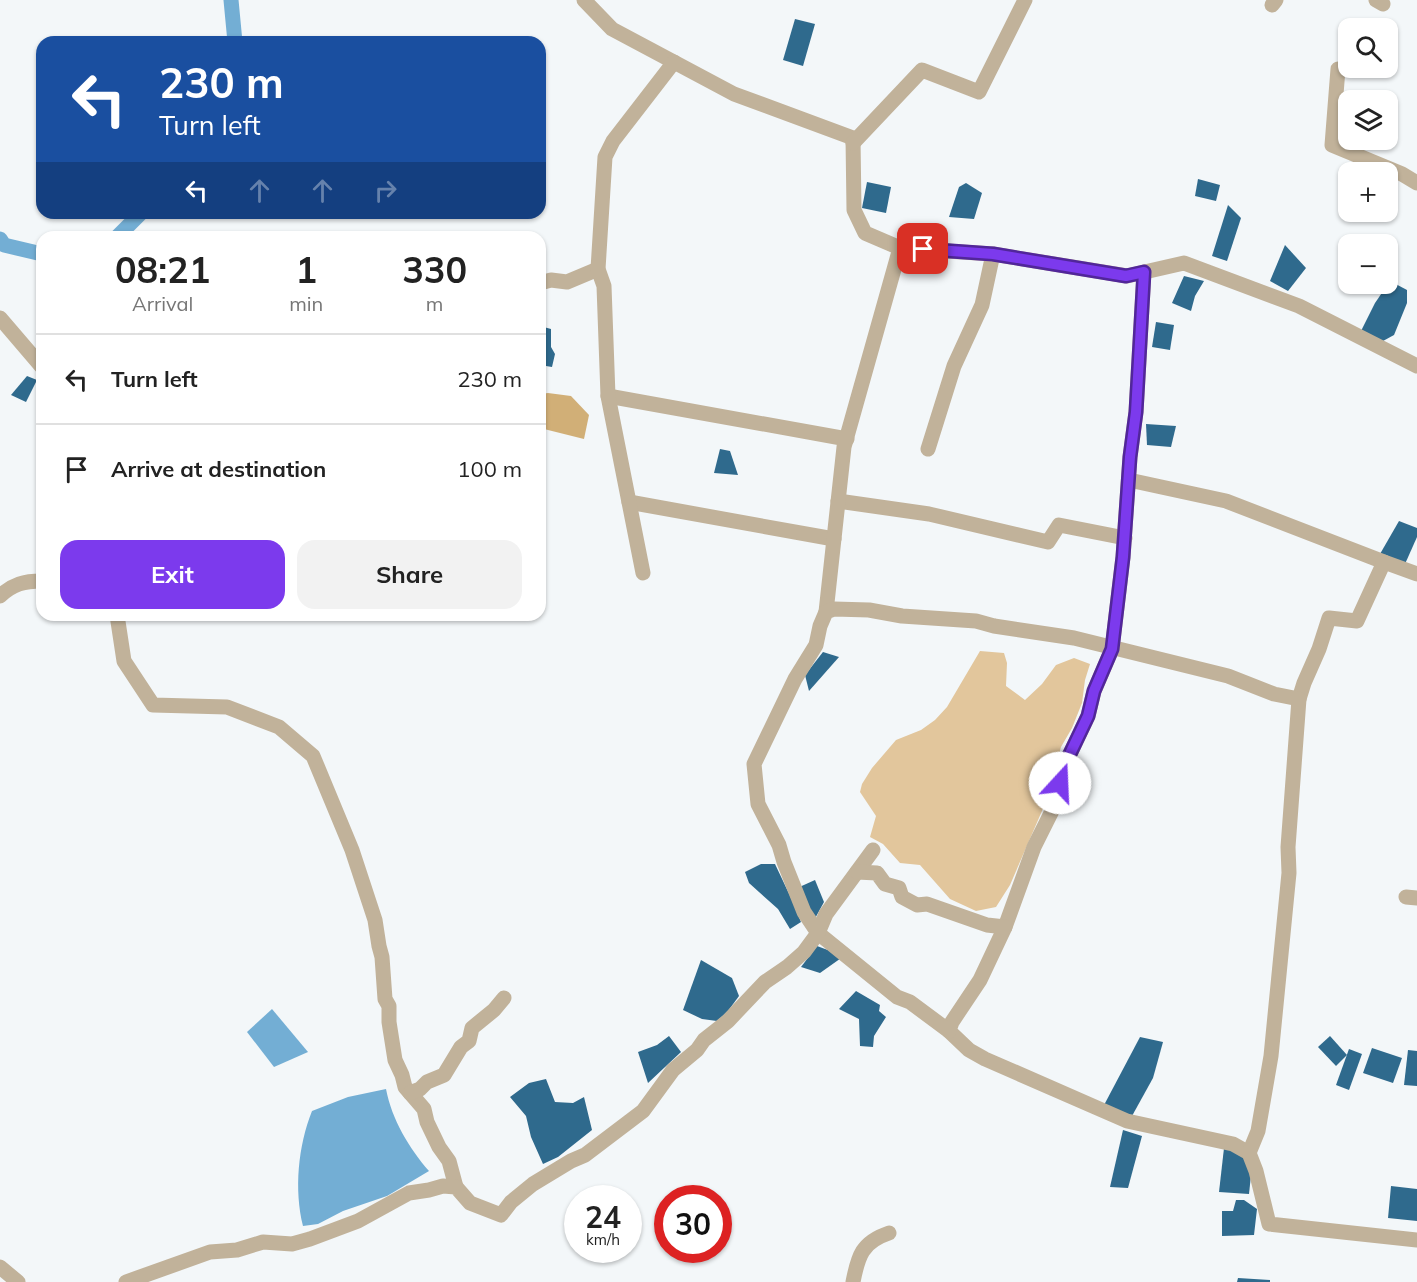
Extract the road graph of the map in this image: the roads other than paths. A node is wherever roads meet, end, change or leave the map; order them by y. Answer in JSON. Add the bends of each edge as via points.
{"nodes":[{"id":1,"x":584,"y":0,"type":"edge"},
{"id":2,"x":1025,"y":0,"type":"edge"},
{"id":3,"x":674,"y":62,"type":"junction"},
{"id":4,"x":1338,"y":69,"type":"dead end"},
{"id":5,"x":853,"y":143,"type":"junction"},
{"id":6,"x":1417,"y":183,"type":"edge"},
{"id":7,"x":900,"y":248,"type":"junction"},
{"id":8,"x":993,"y":254,"type":"junction"},
{"id":9,"x":598,"y":269,"type":"junction"},
{"id":10,"x":1144,"y":272,"type":"junction"},
{"id":11,"x":546,"y":281,"type":"edge"},
{"id":12,"x":0,"y":318,"type":"edge"},
{"id":13,"x":36,"y":360,"type":"edge"},
{"id":14,"x":1417,"y":366,"type":"edge"},
{"id":15,"x":608,"y":396,"type":"junction"},
{"id":16,"x":847,"y":439,"type":"junction"},
{"id":17,"x":928,"y":449,"type":"dead end"},
{"id":18,"x":1129,"y":480,"type":"junction"},
{"id":19,"x":838,"y":501,"type":"junction"},
{"id":20,"x":629,"y":502,"type":"junction"},
{"id":21,"x":1125,"y":538,"type":"junction"},
{"id":22,"x":834,"y":539,"type":"junction"},
{"id":23,"x":1384,"y":562,"type":"junction"},
{"id":24,"x":643,"y":573,"type":"dead end"},
{"id":25,"x":1417,"y":574,"type":"edge"},
{"id":26,"x":36,"y":581,"type":"edge"},
{"id":27,"x":0,"y":596,"type":"edge"},
{"id":28,"x":826,"y":612,"type":"junction"},
{"id":29,"x":118,"y":621,"type":"edge"},
{"id":30,"x":1112,"y":649,"type":"junction"},
{"id":31,"x":1299,"y":699,"type":"junction"},
{"id":32,"x":873,"y":850,"type":"dead end"},
{"id":33,"x":857,"y":872,"type":"junction"},
{"id":34,"x":1005,"y":927,"type":"junction"},
{"id":35,"x":818,"y":933,"type":"junction"},
{"id":36,"x":504,"y":998,"type":"dead end"},
{"id":37,"x":949,"y":1031,"type":"junction"},
{"id":38,"x":411,"y":1093,"type":"junction"},
{"id":39,"x":1249,"y":1153,"type":"junction"},
{"id":40,"x":456,"y":1187,"type":"junction"},
{"id":41,"x":889,"y":1233,"type":"dead end"},
{"id":42,"x":1417,"y":1240,"type":"edge"},
{"id":43,"x":0,"y":1267,"type":"edge"},
{"id":44,"x":18,"y":1282,"type":"edge"},
{"id":45,"x":126,"y":1282,"type":"edge"},
{"id":46,"x":853,"y":1282,"type":"edge"}],
"edges":[{"from":1,"to":3,"type":"street","via":[[612,29]]},
{"from":2,"to":5,"type":"street","via":[[979,92],[922,70]]},
{"from":3,"to":5,"type":"street","via":[[734,94],[853,138]]},
{"from":3,"to":9,"type":"street","via":[[605,157]]},
{"from":4,"to":6,"type":"street","via":[[1332,145]]},
{"from":5,"to":7,"type":"street","via":[[854,210],[865,233]]},
{"from":7,"to":8,"type":"street"},
{"from":7,"to":16,"type":"street"},
{"from":8,"to":10,"type":"street","via":[[1126,276]]},
{"from":8,"to":17,"type":"street","via":[[982,305],[954,366]]},
{"from":9,"to":11,"type":"street","via":[[567,282]]},
{"from":9,"to":15,"type":"street","via":[[604,286]]},
{"from":10,"to":14,"type":"street","via":[[1184,263],[1299,306]]},
{"from":10,"to":18,"type":"street"},
{"from":12,"to":13,"type":"street"},
{"from":15,"to":16,"type":"street"},
{"from":15,"to":20,"type":"street"},
{"from":16,"to":19,"type":"street"},
{"from":18,"to":21,"type":"street"},
{"from":18,"to":23,"type":"street","via":[[1226,501]]},
{"from":19,"to":21,"type":"street","via":[[929,514],[1047,542],[1059,525]]},
{"from":19,"to":22,"type":"street"},
{"from":20,"to":22,"type":"street"},
{"from":20,"to":24,"type":"street"},
{"from":21,"to":30,"type":"street"},
{"from":22,"to":28,"type":"street"},
{"from":23,"to":25,"type":"street"},
{"from":23,"to":31,"type":"street","via":[[1358,621],[1329,618]]},
{"from":26,"to":27,"type":"street","via":[[11,586]]},
{"from":28,"to":30,"type":"street","via":[[870,610],[976,621],[1074,638]]},
{"from":28,"to":35,"type":"street","via":[[816,645],[754,764],[758,804],[779,845],[804,912]]},
{"from":29,"to":38,"type":"street","via":[[124,661],[153,705],[227,707],[279,727],[313,756],[352,850],[375,920],[395,1060]]},
{"from":30,"to":31,"type":"street","via":[[1162,658]]},
{"from":30,"to":34,"type":"street"},
{"from":31,"to":39,"type":"street","via":[[1279,985],[1263,1107]]},
{"from":32,"to":33,"type":"street"},
{"from":33,"to":34,"type":"street","via":[[877,873],[885,884],[899,888],[902,897],[917,904]]},
{"from":33,"to":35,"type":"street","via":[[826,914]]},
{"from":34,"to":37,"type":"street","via":[[980,980]]},
{"from":35,"to":37,"type":"street","via":[[897,997]]},
{"from":35,"to":40,"type":"street","via":[[804,952],[765,982],[673,1070],[643,1111],[592,1150],[533,1184],[501,1215],[470,1203]]},
{"from":36,"to":38,"type":"street","via":[[472,1028],[469,1041],[444,1074]]},
{"from":37,"to":39,"type":"street","via":[[985,1059],[1110,1115],[1160,1130],[1233,1144]]},
{"from":38,"to":40,"type":"street","via":[[424,1109],[449,1161]]},
{"from":39,"to":42,"type":"street","via":[[1269,1224]]},
{"from":40,"to":45,"type":"street","via":[[409,1193],[358,1221],[310,1239],[292,1244],[263,1242],[237,1250],[210,1252]]},
{"from":41,"to":46,"type":"street","via":[[874,1238],[858,1258]]},
{"from":43,"to":44,"type":"street"}]}
